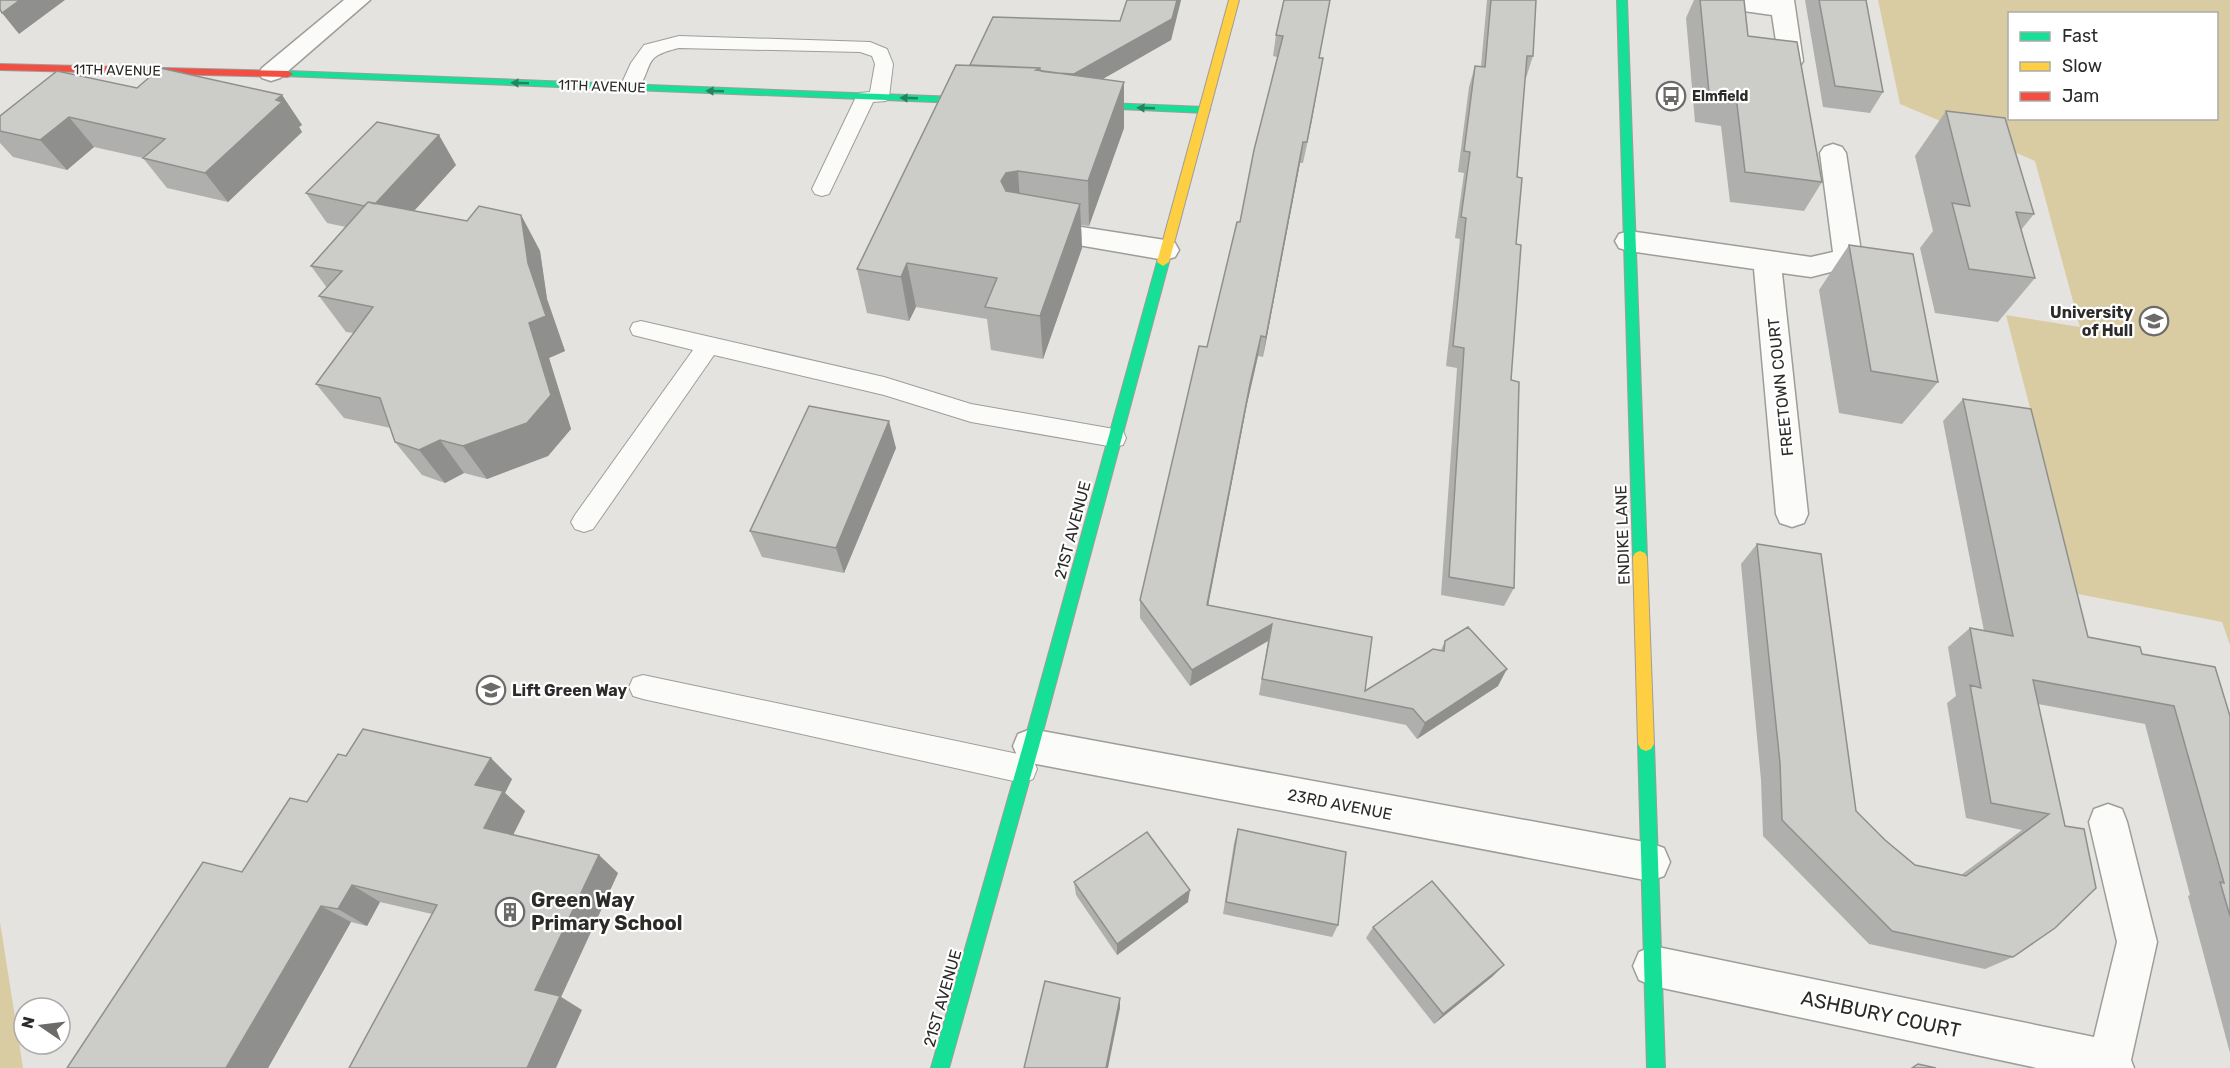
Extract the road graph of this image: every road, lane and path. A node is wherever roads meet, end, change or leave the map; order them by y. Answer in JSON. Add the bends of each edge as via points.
{"nodes":[{"id":1,"x":358,"y":0,"type":"edge"},
{"id":2,"x":1234,"y":0,"type":"edge"},
{"id":3,"x":1622,"y":0,"type":"edge"},
{"id":4,"x":1715,"y":0,"type":"edge"},
{"id":5,"x":1782,"y":4,"type":"edge"},
{"id":6,"x":1791,"y":61,"type":"edge"},
{"id":7,"x":0,"y":67,"type":"edge"},
{"id":8,"x":271,"y":73,"type":"junction"},
{"id":9,"x":630,"y":87,"type":"junction"},
{"id":10,"x":873,"y":97,"type":"junction"},
{"id":11,"x":996,"y":102,"type":"edge"},
{"id":12,"x":1065,"y":104,"type":"edge"},
{"id":13,"x":1205,"y":110,"type":"junction"},
{"id":14,"x":1833,"y":153,"type":"dead end"},
{"id":15,"x":822,"y":189,"type":"dead end"},
{"id":16,"x":1021,"y":227,"type":"edge"},
{"id":17,"x":1629,"y":241,"type":"junction"},
{"id":18,"x":1164,"y":250,"type":"junction"},
{"id":19,"x":1767,"y":261,"type":"junction"},
{"id":20,"x":641,"y":329,"type":"dead end"},
{"id":21,"x":709,"y":345,"type":"junction"},
{"id":22,"x":1114,"y":438,"type":"junction"},
{"id":23,"x":1792,"y":514,"type":"dead end"},
{"id":24,"x":584,"y":522,"type":"dead end"},
{"id":25,"x":643,"y":687,"type":"dead end"},
{"id":26,"x":1027,"y":757,"type":"junction"},
{"id":27,"x":2108,"y":822,"type":"dead end"},
{"id":28,"x":1650,"y":862,"type":"junction"},
{"id":29,"x":1653,"y":966,"type":"junction"},
{"id":30,"x":2111,"y":1065,"type":"edge"},
{"id":31,"x":940,"y":1068,"type":"edge"},
{"id":32,"x":1656,"y":1068,"type":"edge"}],
"edges":[{"from":1,"to":8,"type":"street"},
{"from":2,"to":13,"type":"street","name":"21ST AVENUE"},
{"from":3,"to":17,"type":"street","name":"ENDIKE LANE"},
{"from":4,"to":5,"type":"street"},
{"from":5,"to":6,"type":"street"},
{"from":7,"to":8,"type":"street","name":"11TH AVENUE"},
{"from":9,"to":8,"type":"street","name":"11TH AVENUE","one_way":true},
{"from":10,"to":9,"type":"street","name":"11TH AVENUE","one_way":true},
{"from":9,"to":10,"type":"lane","via":[[651,49],[679,42],[863,46],[880,52],[884,64]]},
{"from":11,"to":10,"type":"street","name":"11TH AVENUE","one_way":true},
{"from":10,"to":15,"type":"lane"},
{"from":13,"to":12,"type":"street","one_way":true},
{"from":13,"to":18,"type":"street","name":"21ST AVENUE"},
{"from":14,"to":19,"type":"street","via":[[1848,258],[1811,267]]},
{"from":16,"to":18,"type":"street"},
{"from":17,"to":19,"type":"street"},
{"from":17,"to":28,"type":"street","name":"ENDIKE LANE"},
{"from":18,"to":22,"type":"street","name":"21ST AVENUE"},
{"from":19,"to":23,"type":"street","name":"FREETOWN COURT"},
{"from":20,"to":21,"type":"lane"},
{"from":21,"to":22,"type":"lane","via":[[884,386],[971,413]]},
{"from":21,"to":24,"type":"lane"},
{"from":22,"to":26,"type":"street","name":"21ST AVENUE"},
{"from":25,"to":26,"type":"lane"},
{"from":26,"to":28,"type":"street","name":"23RD AVENUE"},
{"from":26,"to":31,"type":"street","name":"21ST AVENUE"},
{"from":27,"to":30,"type":"street","name":"ASHBURY COURT","via":[[2137,942]]},
{"from":28,"to":29,"type":"street","name":"ENDIKE LANE"},
{"from":29,"to":30,"type":"street","name":"ASHBURY COURT"},
{"from":29,"to":32,"type":"street","name":"ENDIKE LANE"}]}
